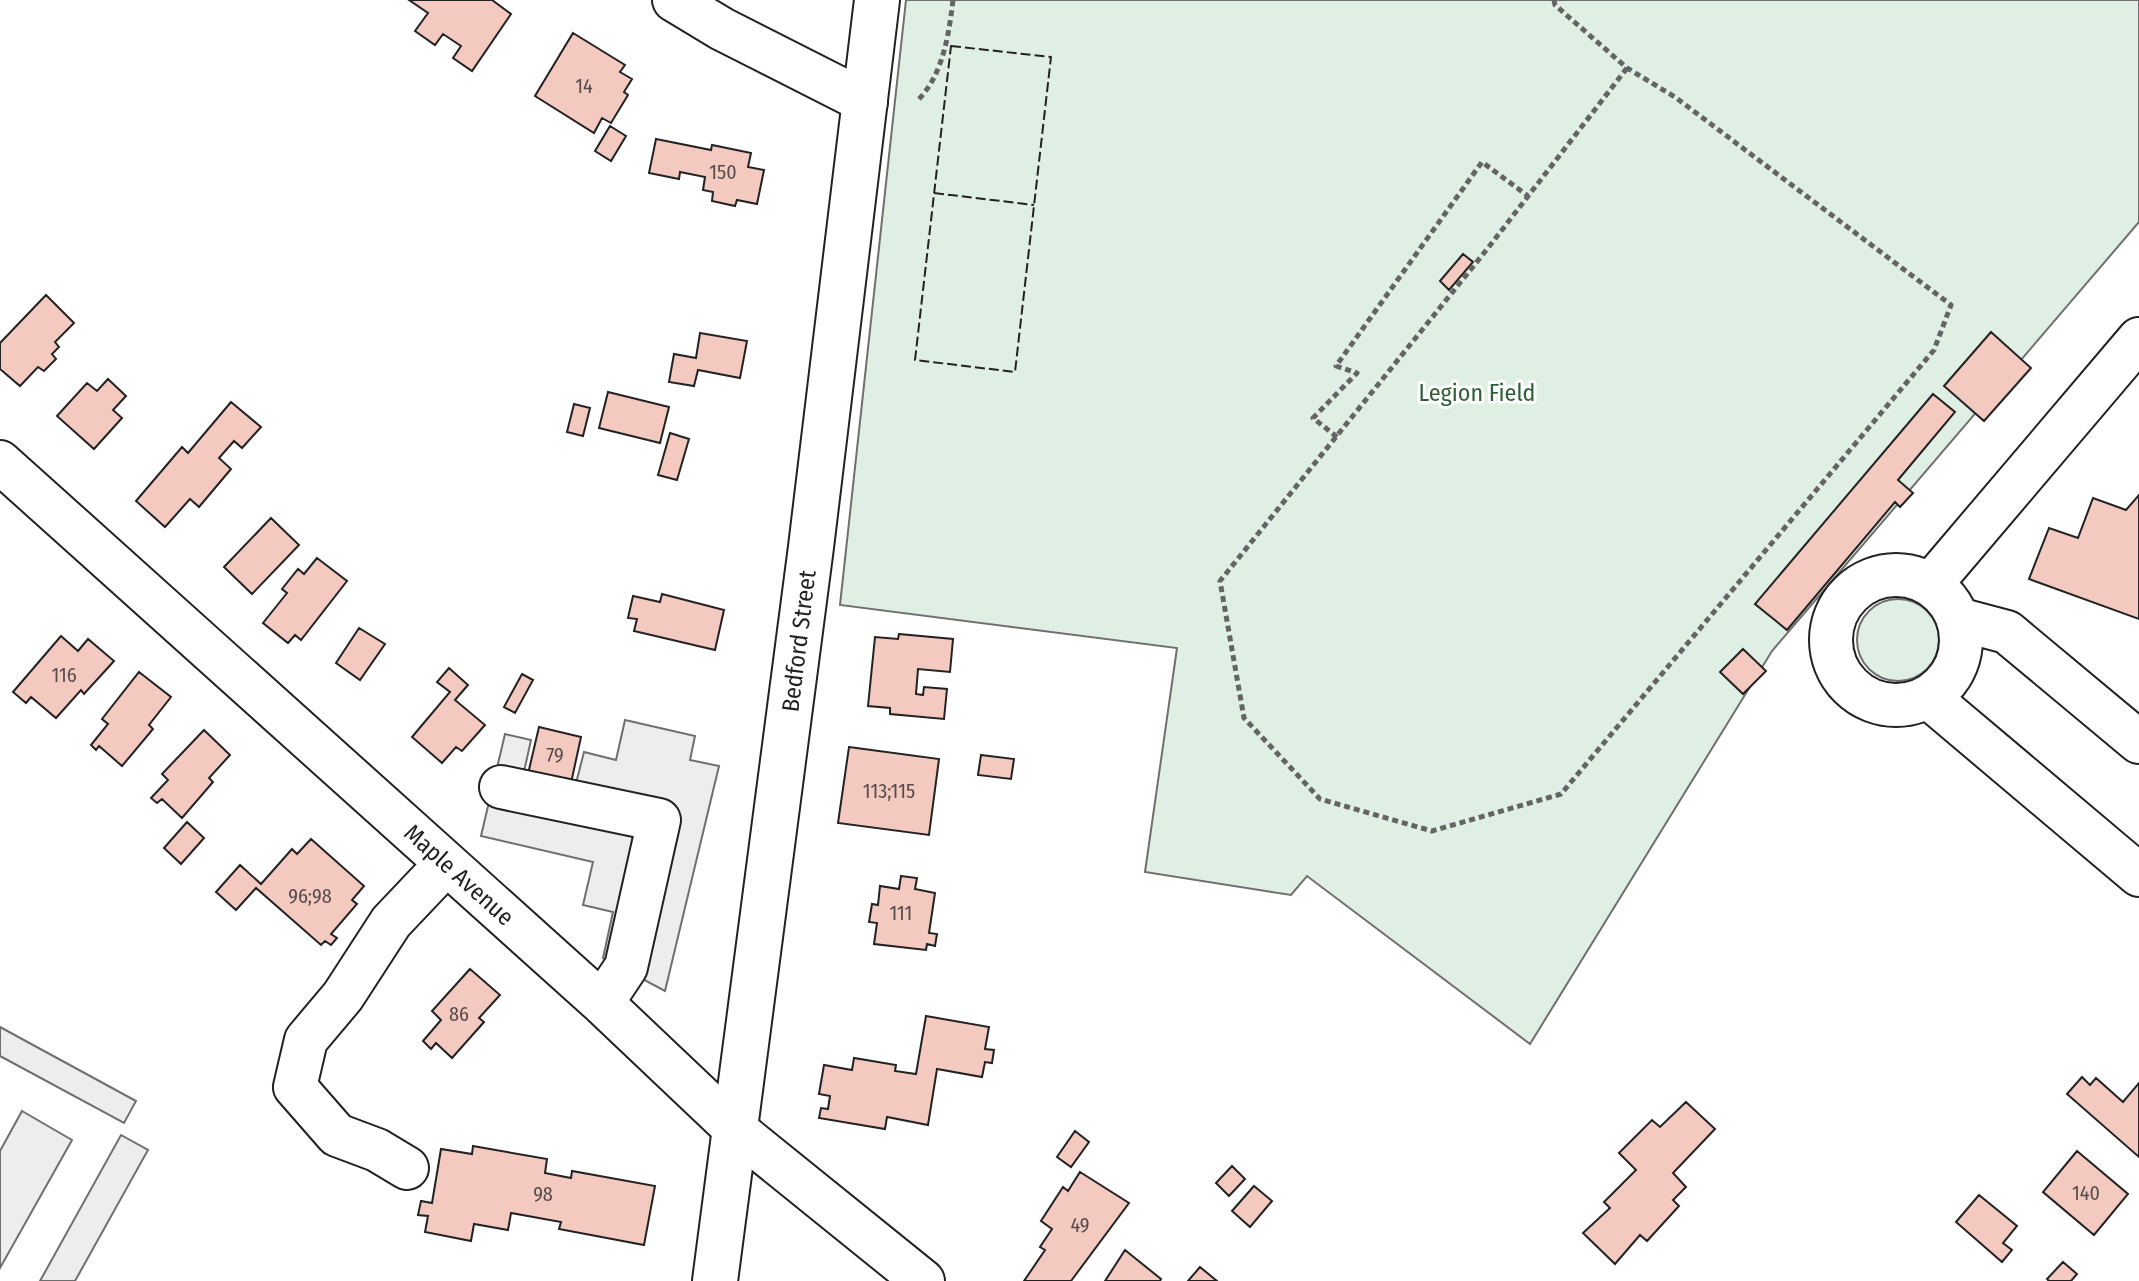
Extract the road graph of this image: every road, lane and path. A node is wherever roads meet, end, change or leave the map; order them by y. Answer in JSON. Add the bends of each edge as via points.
{"nodes":[{"id":1,"x":674,"y":0,"type":"edge"},
{"id":2,"x":877,"y":0,"type":"edge"},
{"id":3,"x":953,"y":0,"type":"edge"},
{"id":4,"x":1554,"y":0,"type":"edge"},
{"id":5,"x":1627,"y":68,"type":"junction"},
{"id":6,"x":919,"y":99,"type":"dead end"},
{"id":7,"x":866,"y":102,"type":"junction"},
{"id":8,"x":1528,"y":196,"type":"junction"},
{"id":9,"x":2139,"y":339,"type":"edge"},
{"id":10,"x":1337,"y":437,"type":"junction"},
{"id":11,"x":0,"y":462,"type":"edge"},
{"id":12,"x":1931,"y":584,"type":"junction"},
{"id":13,"x":1958,"y":619,"type":"junction"},
{"id":14,"x":1928,"y":697,"type":"junction"},
{"id":15,"x":2139,"y":742,"type":"edge"},
{"id":16,"x":501,"y":787,"type":"dead end"},
{"id":17,"x":446,"y":864,"type":"junction"},
{"id":18,"x":2139,"y":875,"type":"edge"},
{"id":19,"x":602,"y":1003,"type":"junction"},
{"id":20,"x":736,"y":1130,"type":"junction"},
{"id":21,"x":407,"y":1168,"type":"dead end"},
{"id":22,"x":715,"y":1281,"type":"edge"},
{"id":23,"x":923,"y":1281,"type":"edge"}],
"edges":[{"from":1,"to":7,"type":"street"},
{"from":2,"to":7,"type":"main road","name":"Bedford Street"},
{"from":3,"to":6,"type":"path","via":[[948,40],[932,85]]},
{"from":4,"to":5,"type":"path"},
{"from":5,"to":8,"type":"path"},
{"from":5,"to":10,"type":"path","via":[[1675,97],[1951,305],[1934,350],[1561,794],[1432,831],[1320,799],[1244,718],[1220,581]]},
{"from":7,"to":20,"type":"main road","name":"Bedford Street"},
{"from":8,"to":10,"type":"path"},
{"from":8,"to":10,"type":"path","via":[[1482,162],[1336,366],[1357,373],[1313,418]]},
{"from":9,"to":12,"type":"street"},
{"from":11,"to":17,"type":"street","name":"Maple Avenue"},
{"from":12,"to":13,"type":"street"},
{"from":12,"to":14,"type":"street","via":[[1911,577],[1870,581],[1839,609],[1832,628],[1838,670],[1850,687],[1887,705]]},
{"from":13,"to":14,"type":"street","via":[[1962,641],[1957,664],[1946,683]]},
{"from":13,"to":15,"type":"street","via":[[2007,632]]},
{"from":14,"to":18,"type":"street"},
{"from":16,"to":19,"type":"street","via":[[659,820],[626,967]]},
{"from":17,"to":19,"type":"street","name":"Maple Avenue"},
{"from":17,"to":21,"type":"street","via":[[391,922],[343,996],[306,1040],[295,1087],[337,1135]]},
{"from":19,"to":20,"type":"street","name":"Maple Avenue"},
{"from":20,"to":22,"type":"main road","name":"Bedford Street"},
{"from":20,"to":23,"type":"street","name":"Maple Avenue"}]}
